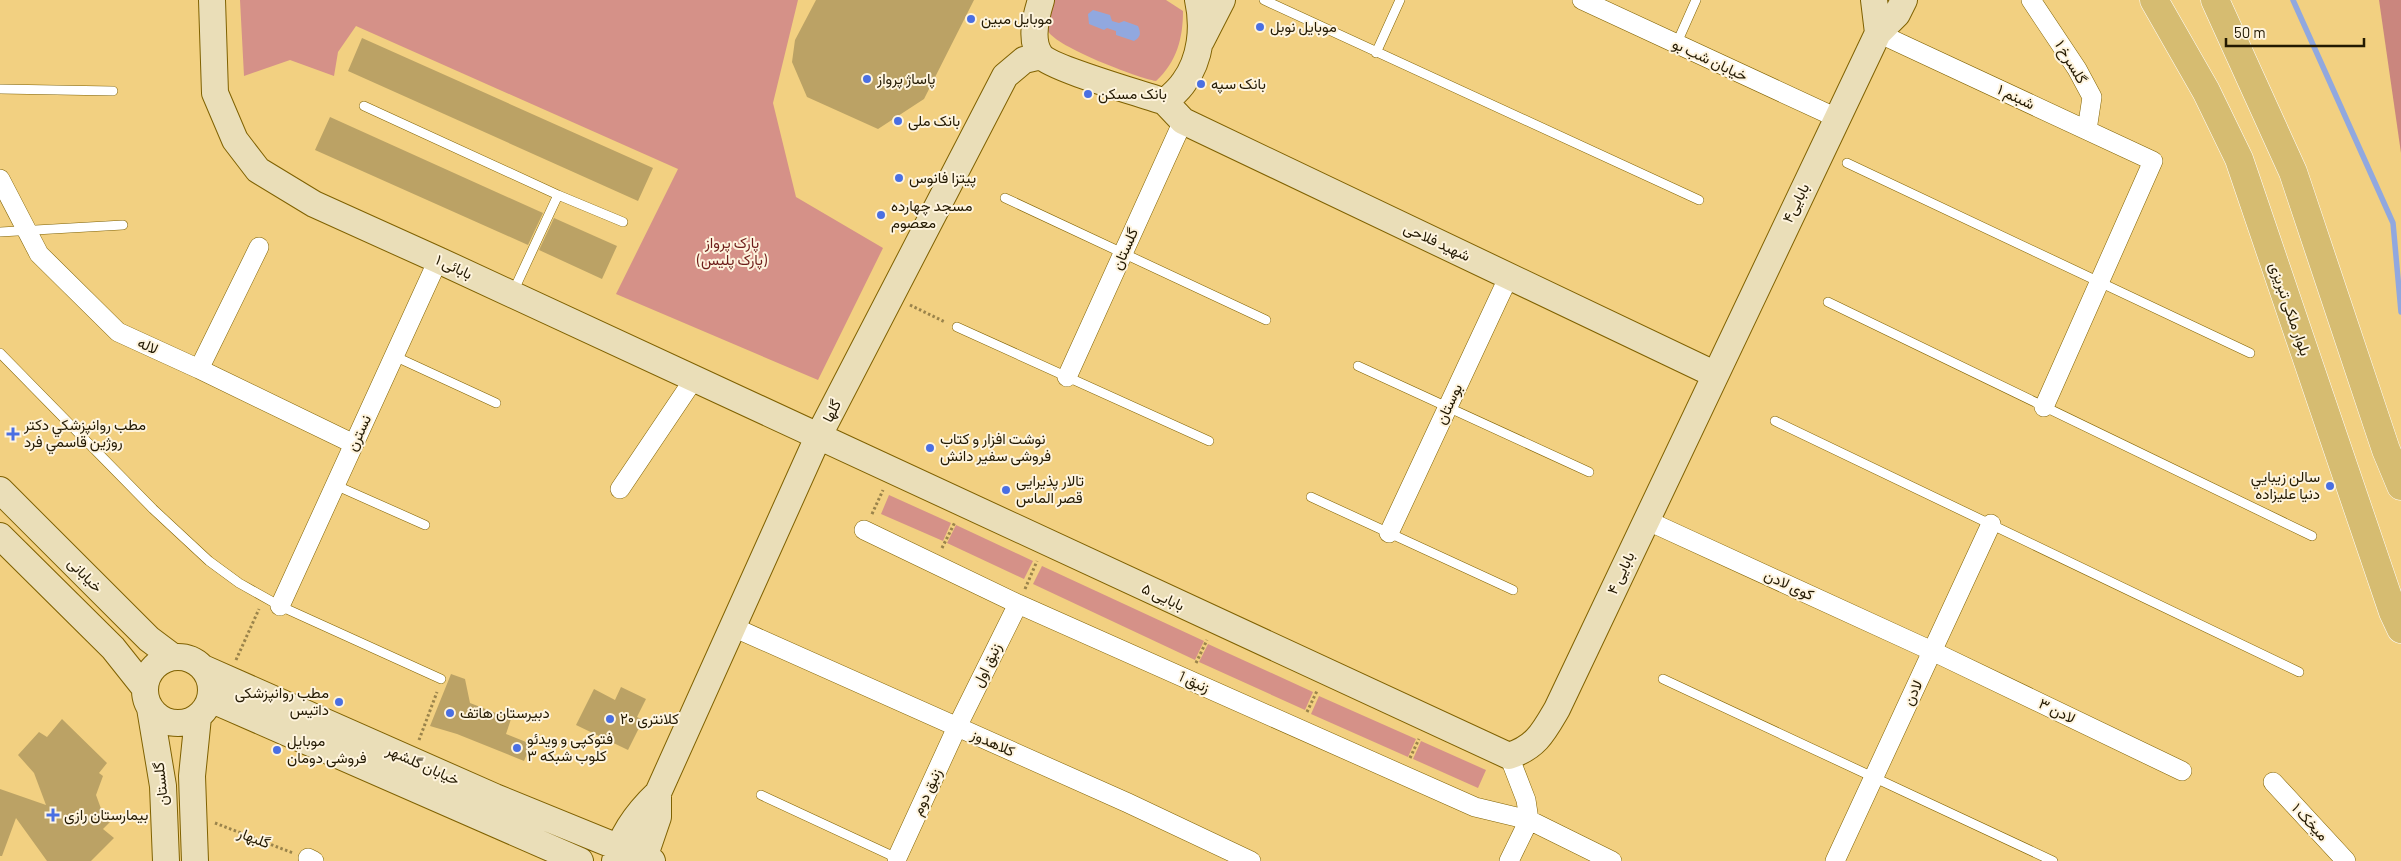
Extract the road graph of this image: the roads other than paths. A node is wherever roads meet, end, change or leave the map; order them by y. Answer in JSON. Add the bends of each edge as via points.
{"nodes":[{"id":1,"x":212,"y":0,"type":"edge"},
{"id":2,"x":1041,"y":0,"type":"edge"},
{"id":3,"x":1198,"y":0,"type":"edge"},
{"id":4,"x":1222,"y":0,"type":"edge"},
{"id":5,"x":1264,"y":0,"type":"edge"},
{"id":6,"x":1400,"y":0,"type":"edge"},
{"id":7,"x":1582,"y":0,"type":"edge"},
{"id":8,"x":1696,"y":0,"type":"edge"},
{"id":9,"x":1874,"y":0,"type":"edge"},
{"id":10,"x":1904,"y":0,"type":"edge"},
{"id":11,"x":2032,"y":0,"type":"edge"},
{"id":12,"x":2154,"y":0,"type":"edge"},
{"id":13,"x":2215,"y":0,"type":"edge"},
{"id":14,"x":1878,"y":33,"type":"junction"},
{"id":15,"x":1676,"y":44,"type":"junction"},
{"id":16,"x":1198,"y":46,"type":"junction"},
{"id":17,"x":1376,"y":53,"type":"junction"},
{"id":18,"x":1041,"y":56,"type":"junction"},
{"id":19,"x":0,"y":89,"type":"edge"},
{"id":20,"x":113,"y":90,"type":"dead end"},
{"id":21,"x":1165,"y":102,"type":"junction"},
{"id":22,"x":364,"y":106,"type":"dead end"},
{"id":23,"x":1837,"y":118,"type":"junction"},
{"id":24,"x":1183,"y":121,"type":"junction"},
{"id":25,"x":2087,"y":130,"type":"junction"},
{"id":26,"x":1847,"y":163,"type":"dead end"},
{"id":27,"x":0,"y":179,"type":"edge"},
{"id":28,"x":558,"y":195,"type":"junction"},
{"id":29,"x":1005,"y":198,"type":"dead end"},
{"id":30,"x":1699,"y":200,"type":"dead end"},
{"id":31,"x":622,"y":222,"type":"dead end"},
{"id":32,"x":123,"y":225,"type":"dead end"},
{"id":33,"x":0,"y":232,"type":"edge"},
{"id":34,"x":27,"y":232,"type":"junction"},
{"id":35,"x":258,"y":247,"type":"dead end"},
{"id":36,"x":1123,"y":253,"type":"junction"},
{"id":37,"x":438,"y":260,"type":"junction"},
{"id":38,"x":1509,"y":276,"type":"junction"},
{"id":39,"x":2100,"y":282,"type":"junction"},
{"id":40,"x":511,"y":294,"type":"junction"},
{"id":41,"x":1828,"y":302,"type":"dead end"},
{"id":42,"x":1266,"y":320,"type":"dead end"},
{"id":43,"x":957,"y":328,"type":"road end"},
{"id":44,"x":0,"y":353,"type":"edge"},
{"id":45,"x":2250,"y":353,"type":"dead end"},
{"id":46,"x":394,"y":356,"type":"junction"},
{"id":47,"x":1358,"y":366,"type":"dead end"},
{"id":48,"x":199,"y":369,"type":"junction"},
{"id":49,"x":1714,"y":374,"type":"junction"},
{"id":50,"x":1067,"y":377,"type":"junction"},
{"id":51,"x":694,"y":379,"type":"junction"},
{"id":52,"x":496,"y":404,"type":"dead end"},
{"id":53,"x":1448,"y":407,"type":"junction"},
{"id":54,"x":2044,"y":407,"type":"junction"},
{"id":55,"x":1775,"y":421,"type":"dead end"},
{"id":56,"x":818,"y":437,"type":"junction"},
{"id":57,"x":1209,"y":441,"type":"dead end"},
{"id":58,"x":354,"y":444,"type":"junction"},
{"id":59,"x":1589,"y":472,"type":"dead end"},
{"id":60,"x":336,"y":485,"type":"junction"},
{"id":61,"x":2401,"y":486,"type":"edge"},
{"id":62,"x":620,"y":489,"type":"dead end"},
{"id":63,"x":0,"y":490,"type":"edge"},
{"id":64,"x":1311,"y":497,"type":"dead end"},
{"id":65,"x":1646,"y":520,"type":"junction"},
{"id":66,"x":1991,"y":524,"type":"junction"},
{"id":67,"x":425,"y":525,"type":"dead end"},
{"id":68,"x":864,"y":530,"type":"road end"},
{"id":69,"x":1389,"y":533,"type":"junction"},
{"id":70,"x":0,"y":536,"type":"edge"},
{"id":71,"x":2312,"y":536,"type":"dead end"},
{"id":72,"x":1513,"y":590,"type":"dead end"},
{"id":73,"x":272,"y":601,"type":"junction"},
{"id":74,"x":1018,"y":604,"type":"junction"},
{"id":75,"x":733,"y":627,"type":"junction"},
{"id":76,"x":2401,"y":629,"type":"edge"},
{"id":77,"x":1932,"y":651,"type":"junction"},
{"id":78,"x":173,"y":657,"type":"junction"},
{"id":79,"x":203,"y":668,"type":"junction"},
{"id":80,"x":2299,"y":672,"type":"dead end"},
{"id":81,"x":1663,"y":678,"type":"dead end"},
{"id":82,"x":441,"y":680,"type":"road end"},
{"id":83,"x":147,"y":698,"type":"junction"},
{"id":84,"x":204,"y":708,"type":"junction"},
{"id":85,"x":957,"y":727,"type":"junction"},
{"id":86,"x":1509,"y":756,"type":"junction"},
{"id":87,"x":2182,"y":771,"type":"dead end"},
{"id":88,"x":1874,"y":778,"type":"junction"},
{"id":89,"x":2273,"y":782,"type":"dead end"},
{"id":90,"x":658,"y":792,"type":"junction"},
{"id":91,"x":761,"y":795,"type":"dead end"},
{"id":92,"x":1529,"y":820,"type":"junction"},
{"id":93,"x":617,"y":854,"type":"edge"},
{"id":94,"x":900,"y":859,"type":"edge"},
{"id":95,"x":647,"y":860,"type":"edge"},
{"id":96,"x":166,"y":861,"type":"edge"},
{"id":97,"x":195,"y":861,"type":"edge"},
{"id":98,"x":580,"y":861,"type":"edge"},
{"id":99,"x":1251,"y":861,"type":"edge"},
{"id":100,"x":1509,"y":861,"type":"edge"},
{"id":101,"x":1612,"y":861,"type":"edge"},
{"id":102,"x":1835,"y":861,"type":"edge"},
{"id":103,"x":2053,"y":861,"type":"edge"},
{"id":104,"x":2346,"y":861,"type":"edge"}],
"edges":[{"from":1,"to":37,"type":"main road","name":"بابائی ۱","via":[[215,92],[235,140],[258,170],[314,204]]},
{"from":2,"to":18,"type":"main road","via":[[1034,38]]},
{"from":3,"to":16,"type":"main road","via":[[1202,31]]},
{"from":4,"to":16,"type":"main road"},
{"from":5,"to":17,"type":"lane"},
{"from":6,"to":17,"type":"lane"},
{"from":7,"to":15,"type":"street","name":"خیابان شب بو"},
{"from":8,"to":15,"type":"lane"},
{"from":9,"to":14,"type":"main road"},
{"from":10,"to":14,"type":"main road","via":[[1897,14]]},
{"from":11,"to":25,"type":"street","name":"گلسرخ ۱","via":[[2092,97]]},
{"from":12,"to":76,"type":"main road","name":"بلوار ملکى تبریزى","via":[[2206,91],[2239,159]]},
{"from":13,"to":61,"type":"main road","via":[[2294,172],[2386,450]]},
{"from":14,"to":23,"type":"main road","name":"بابایی۴"},
{"from":14,"to":25,"type":"street","name":"شبنم ۱"},
{"from":15,"to":23,"type":"street","name":"خیابان شب بو"},
{"from":16,"to":21,"type":"main road","via":[[1185,82]]},
{"from":17,"to":30,"type":"lane"},
{"from":18,"to":21,"type":"main road","via":[[1098,80]]},
{"from":18,"to":56,"type":"main road","name":"گلها","via":[[1024,60],[1005,76]]},
{"from":19,"to":20,"type":"lane"},
{"from":21,"to":24,"type":"main road","name":"شهید فلاحی"},
{"from":22,"to":28,"type":"lane"},
{"from":23,"to":49,"type":"main road","name":"بابایی۴"},
{"from":24,"to":36,"type":"street","name":"گلستان"},
{"from":24,"to":38,"type":"main road","name":"شهید فلاحی"},
{"from":25,"to":39,"type":"street","name":"شبنم ۱","via":[[2153,161]]},
{"from":26,"to":39,"type":"lane"},
{"from":27,"to":34,"type":"street","name":"لاله"},
{"from":28,"to":31,"type":"lane"},
{"from":28,"to":40,"type":"lane"},
{"from":29,"to":36,"type":"lane"},
{"from":32,"to":34,"type":"lane"},
{"from":33,"to":34,"type":"lane"},
{"from":34,"to":48,"type":"street","name":"لاله","via":[[39,254],[118,332]]},
{"from":35,"to":48,"type":"street"},
{"from":36,"to":42,"type":"lane"},
{"from":36,"to":50,"type":"street","name":"گلستان"},
{"from":37,"to":40,"type":"main road","name":"بابائی ۱"},
{"from":37,"to":46,"type":"street","name":"نسترن"},
{"from":38,"to":49,"type":"main road","name":"شهید فلاحی"},
{"from":38,"to":53,"type":"street","name":"بوستان"},
{"from":39,"to":45,"type":"lane"},
{"from":39,"to":54,"type":"street"},
{"from":40,"to":51,"type":"main road","name":"بابائی ۱"},
{"from":41,"to":54,"type":"lane"},
{"from":43,"to":50,"type":"lane"},
{"from":44,"to":73,"type":"lane","via":[[184,539],[239,583]]},
{"from":46,"to":52,"type":"lane"},
{"from":46,"to":58,"type":"street","name":"نسترن"},
{"from":47,"to":53,"type":"lane"},
{"from":48,"to":58,"type":"street","name":"لاله"},
{"from":49,"to":65,"type":"main road","name":"بابایی ۴"},
{"from":50,"to":57,"type":"lane"},
{"from":51,"to":56,"type":"main road","name":"بابائی ۱"},
{"from":51,"to":62,"type":"street"},
{"from":53,"to":59,"type":"lane"},
{"from":53,"to":69,"type":"street","name":"بوستان"},
{"from":54,"to":71,"type":"lane"},
{"from":55,"to":66,"type":"lane"},
{"from":56,"to":75,"type":"main road","name":"گلها"},
{"from":56,"to":86,"type":"main road","name":"۵ بابایی"},
{"from":58,"to":60,"type":"street","name":"نسترن"},
{"from":60,"to":67,"type":"lane"},
{"from":60,"to":73,"type":"street","name":"نسترن"},
{"from":63,"to":78,"type":"main road","name":"خیابانی","via":[[149,640]]},
{"from":64,"to":69,"type":"lane"},
{"from":65,"to":77,"type":"street","name":"کوی لادن"},
{"from":65,"to":86,"type":"main road","name":"بابایی ۴","via":[[1557,709],[1541,736],[1524,751]]},
{"from":66,"to":77,"type":"street","name":"لادن"},
{"from":66,"to":80,"type":"lane"},
{"from":68,"to":74,"type":"street","name":"زنبق 1"},
{"from":69,"to":72,"type":"lane"},
{"from":70,"to":83,"type":"main road","via":[[113,648]]},
{"from":73,"to":82,"type":"lane"},
{"from":74,"to":85,"type":"street","name":"زنبق اول"},
{"from":74,"to":92,"type":"street","name":"زنبق 1","via":[[1475,807]]},
{"from":75,"to":85,"type":"street","name":"کلاهدوز"},
{"from":75,"to":90,"type":"main road","name":"گلها"},
{"from":77,"to":87,"type":"street","name":"لادن ۳"},
{"from":77,"to":88,"type":"street","name":"لادن"},
{"from":78,"to":79,"type":"main road","via":[[189,659]]},
{"from":78,"to":83,"type":"main road","via":[[162,660],[147,676]]},
{"from":79,"to":84,"type":"main road","via":[[209,677]]},
{"from":79,"to":93,"type":"main road","name":"خیابان گلشهر"},
{"from":81,"to":88,"type":"lane"},
{"from":83,"to":84,"type":"main road","via":[[158,716],[172,722],[188,722]]},
{"from":83,"to":96,"type":"main road","name":"گلستان","via":[[163,786]]},
{"from":84,"to":97,"type":"main road","name":"گلستان","via":[[192,776]]},
{"from":84,"to":98,"type":"main road","name":"خیابان گلشهر"},
{"from":85,"to":94,"type":"street","name":"زنبق دوم"},
{"from":85,"to":99,"type":"street","name":"کلاهدوز"},
{"from":86,"to":92,"type":"street","via":[[1526,800]]},
{"from":88,"to":102,"type":"street","name":"لادن"},
{"from":88,"to":103,"type":"lane"},
{"from":89,"to":104,"type":"street","name":"میخک ۱"},
{"from":90,"to":93,"type":"main road","via":[[642,808]]},
{"from":90,"to":95,"type":"main road","via":[[658,817]]},
{"from":91,"to":94,"type":"lane"},
{"from":92,"to":100,"type":"street"},
{"from":92,"to":101,"type":"street"},
{"from":93,"to":95,"type":"main road","name":"خیابان گلشهر"}]}
